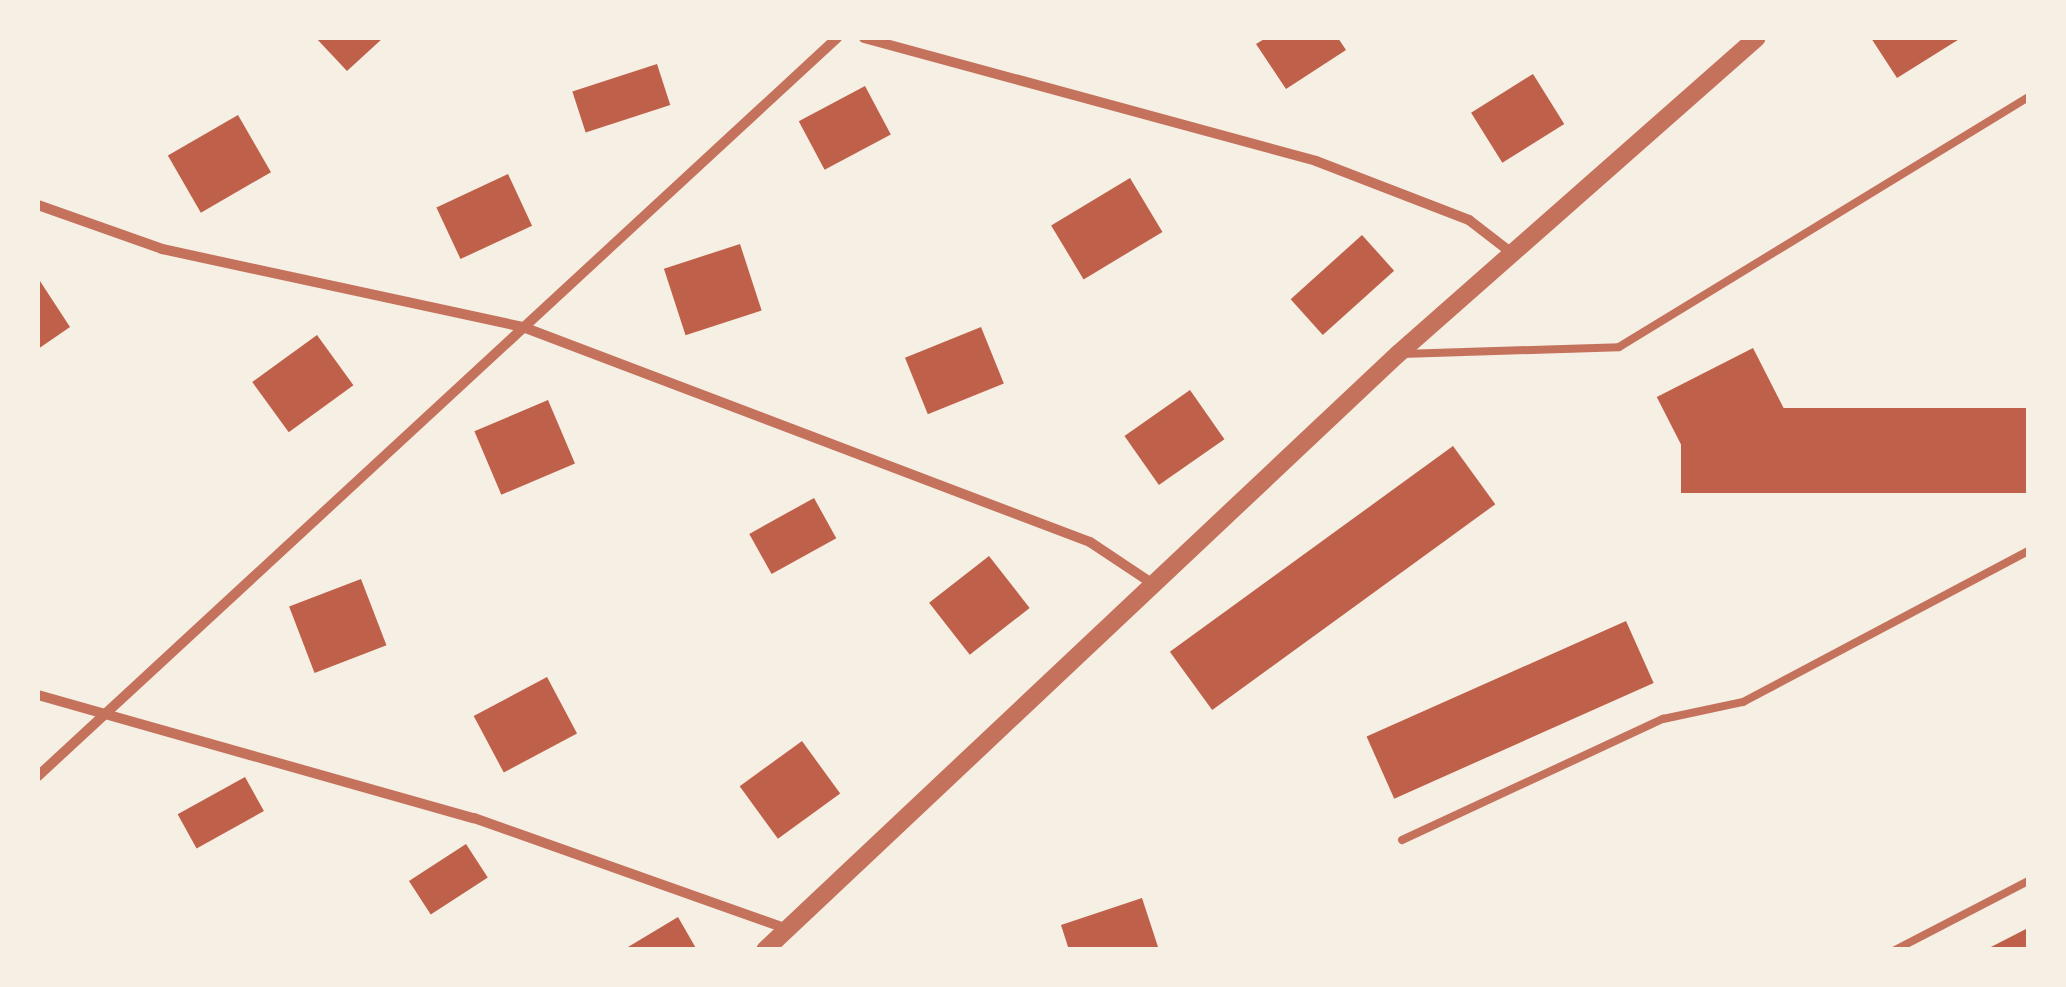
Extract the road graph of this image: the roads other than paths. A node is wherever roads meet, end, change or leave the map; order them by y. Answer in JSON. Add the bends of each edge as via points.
{"nodes":[{"id":1,"x":837,"y":38,"type":"edge"},
{"id":2,"x":864,"y":38,"type":"edge"},
{"id":3,"x":1757,"y":38,"type":"edge"},
{"id":4,"x":2028,"y":97,"type":"edge"},
{"id":5,"x":38,"y":205,"type":"edge"},
{"id":6,"x":1514,"y":255,"type":"junction"},
{"id":7,"x":523,"y":327,"type":"junction"},
{"id":8,"x":1398,"y":354,"type":"junction"},
{"id":9,"x":2028,"y":550,"type":"edge"},
{"id":10,"x":1156,"y":586,"type":"junction"},
{"id":11,"x":38,"y":695,"type":"edge"},
{"id":12,"x":106,"y":713,"type":"junction"},
{"id":13,"x":38,"y":776,"type":"edge"},
{"id":14,"x":1402,"y":840,"type":"dead end"},
{"id":15,"x":2028,"y":881,"type":"edge"},
{"id":16,"x":788,"y":928,"type":"junction"},
{"id":17,"x":766,"y":950,"type":"edge"},
{"id":18,"x":1895,"y":950,"type":"edge"}],
"edges":[{"from":1,"to":7,"type":"street"},
{"from":2,"to":6,"type":"street","via":[[1316,161],[1469,220]]},
{"from":3,"to":6,"type":"street"},
{"from":4,"to":8,"type":"lane","via":[[1619,347]]},
{"from":5,"to":7,"type":"street","via":[[162,249]]},
{"from":6,"to":8,"type":"street"},
{"from":7,"to":10,"type":"street","via":[[1090,542]]},
{"from":7,"to":12,"type":"street"},
{"from":8,"to":10,"type":"street"},
{"from":9,"to":14,"type":"lane","via":[[1743,702],[1663,718]]},
{"from":10,"to":16,"type":"street"},
{"from":11,"to":12,"type":"street"},
{"from":12,"to":13,"type":"street"},
{"from":12,"to":16,"type":"street","via":[[474,818]]},
{"from":15,"to":18,"type":"lane"},
{"from":16,"to":17,"type":"street"}]}
